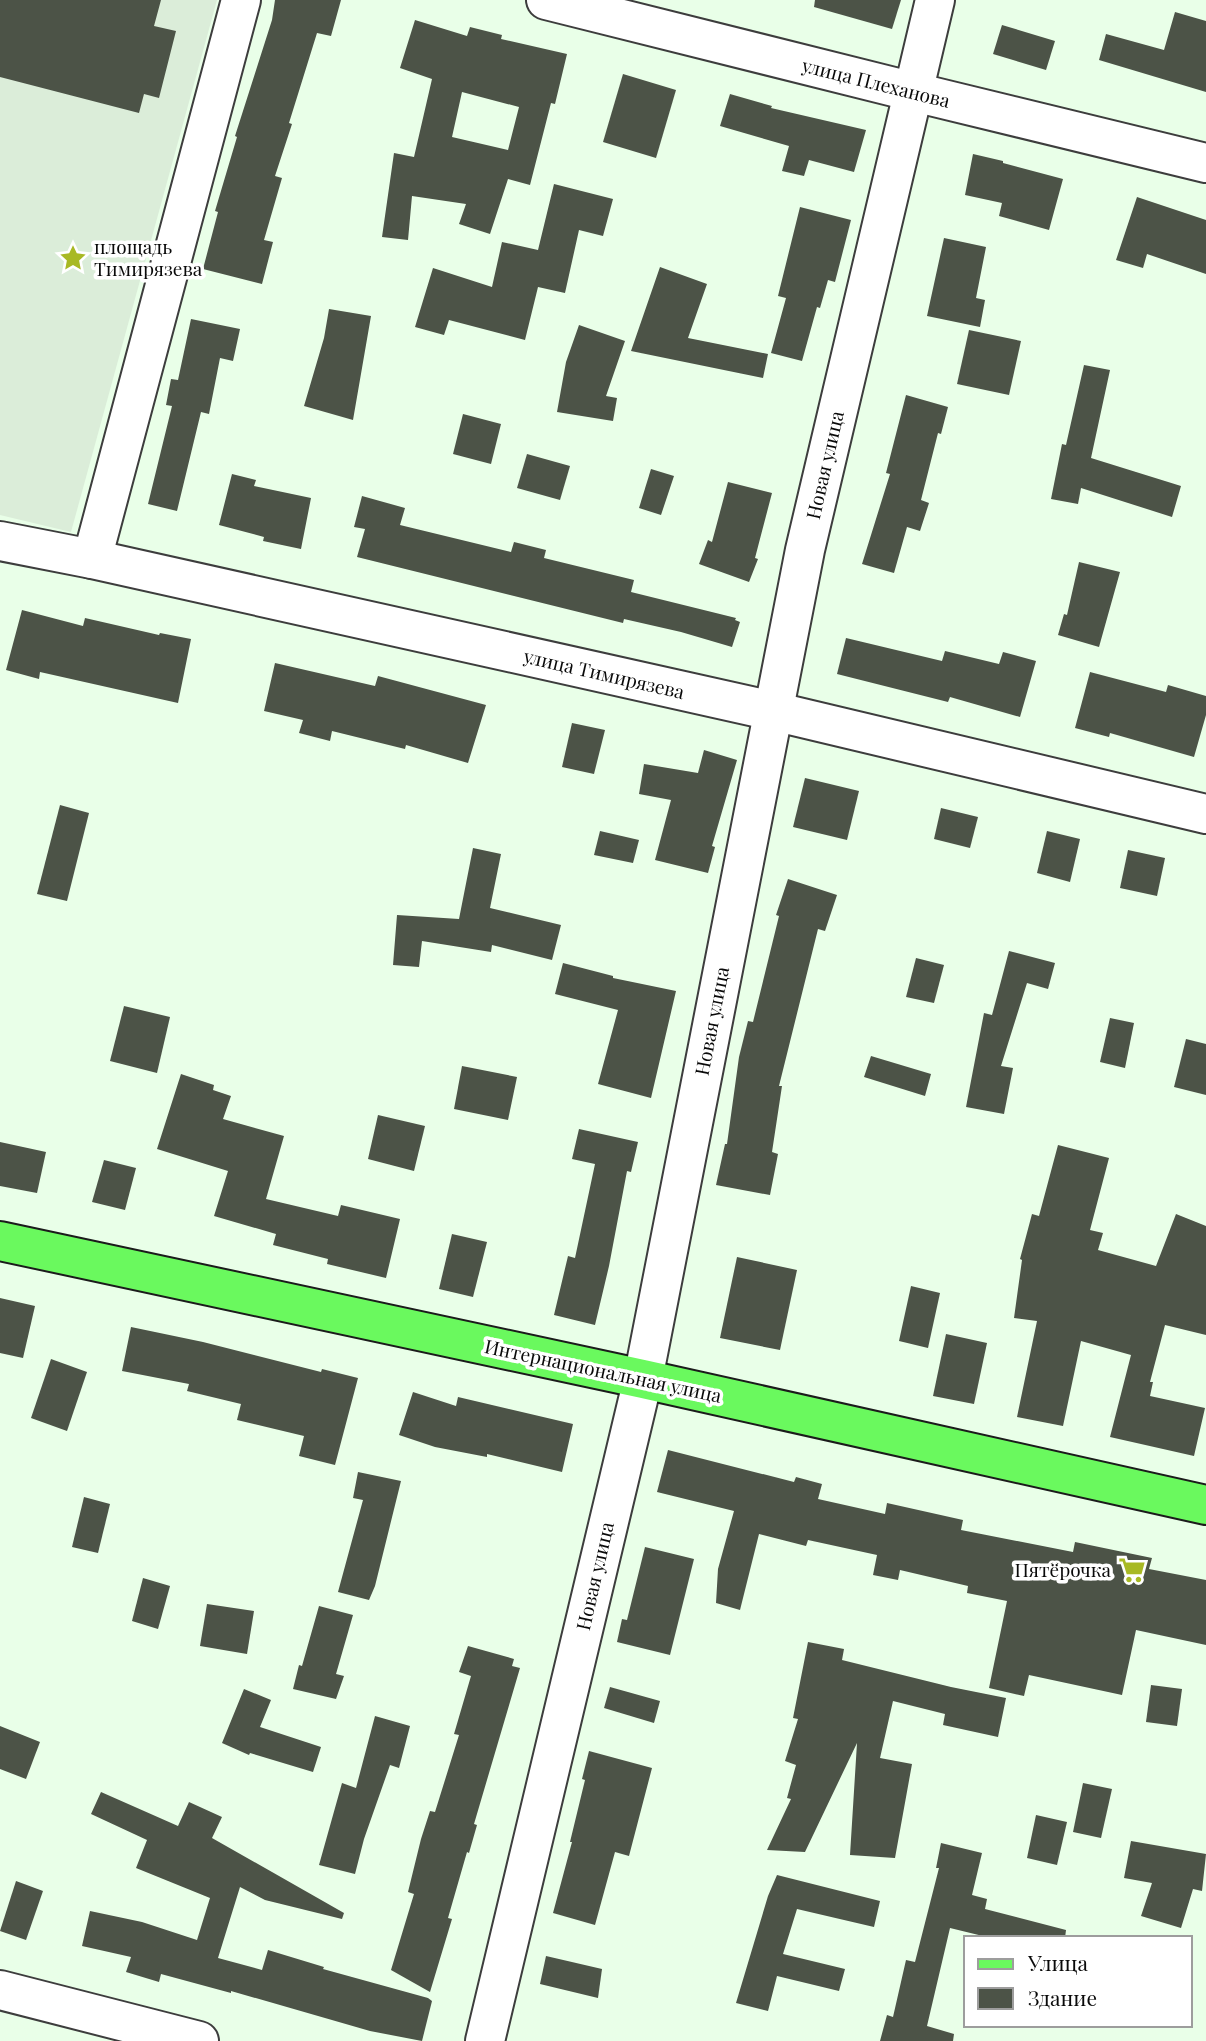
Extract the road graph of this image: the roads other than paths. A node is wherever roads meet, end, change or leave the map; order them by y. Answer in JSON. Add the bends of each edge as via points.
{"nodes":[{"id":1,"x":241,"y":0,"type":"edge"},
{"id":2,"x":546,"y":0,"type":"edge"},
{"id":3,"x":935,"y":0,"type":"edge"},
{"id":4,"x":914,"y":92,"type":"junction"},
{"id":5,"x":1206,"y":163,"type":"edge"},
{"id":6,"x":0,"y":541,"type":"edge"},
{"id":7,"x":92,"y":559,"type":"junction"},
{"id":8,"x":773,"y":711,"type":"junction"},
{"id":9,"x":1206,"y":814,"type":"edge"},
{"id":10,"x":0,"y":1241,"type":"edge"},
{"id":11,"x":643,"y":1379,"type":"junction"},
{"id":12,"x":1206,"y":1505,"type":"edge"},
{"id":13,"x":0,"y":1990,"type":"edge"},
{"id":14,"x":200,"y":2041,"type":"edge"},
{"id":15,"x":485,"y":2041,"type":"edge"}],
"edges":[{"from":1,"to":7,"type":"street"},
{"from":2,"to":4,"type":"street","name":"улица Плеханова"},
{"from":3,"to":4,"type":"street","name":"Новая улица"},
{"from":4,"to":5,"type":"street","name":"улица Плеханова"},
{"from":4,"to":8,"type":"street","name":"Новая улица","via":[[805,550]]},
{"from":6,"to":7,"type":"street","name":"улица Тимирязева"},
{"from":7,"to":8,"type":"street","name":"улица Тимирязева"},
{"from":8,"to":9,"type":"street","name":"улица Тимирязева"},
{"from":8,"to":11,"type":"street","name":"Новая улица"},
{"from":10,"to":11,"type":"main road","name":"Интернациональная улица"},
{"from":11,"to":12,"type":"main road","name":"Интернациональная улица"},
{"from":11,"to":15,"type":"street","name":"Новая улица"},
{"from":13,"to":14,"type":"street"}]}
